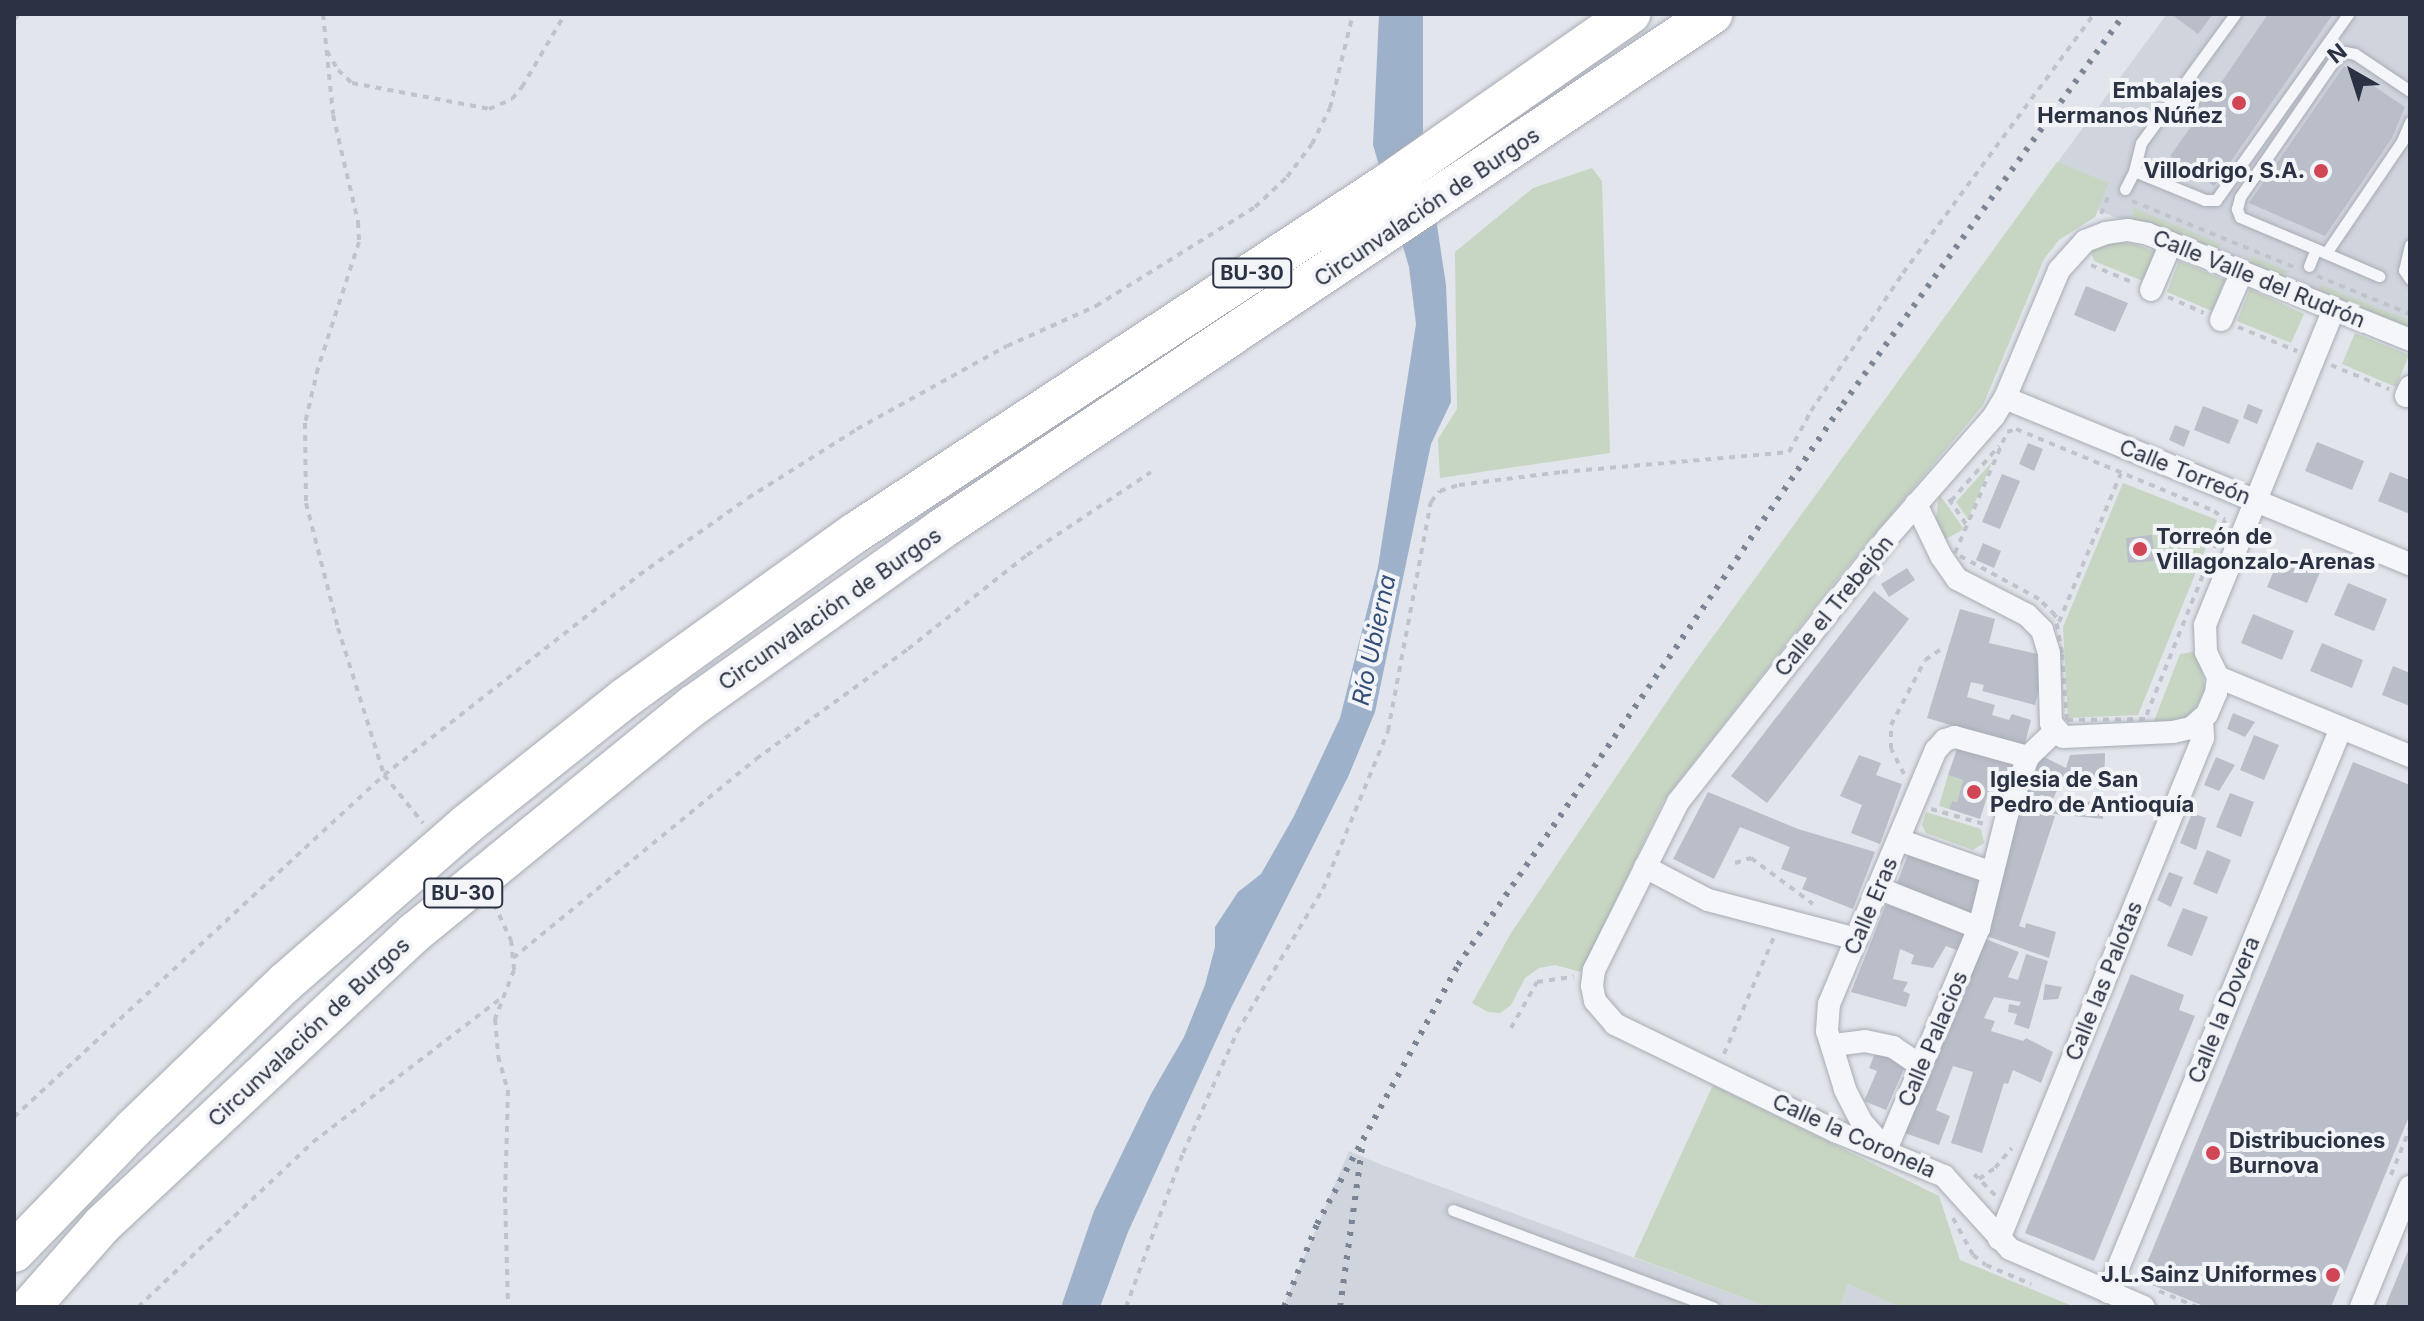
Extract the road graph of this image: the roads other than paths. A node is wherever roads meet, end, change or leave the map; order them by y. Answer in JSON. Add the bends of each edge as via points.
{"nodes":[{"id":1,"x":1630,"y":14,"type":"edge"},
{"id":2,"x":1712,"y":14,"type":"edge"},
{"id":3,"x":2235,"y":14,"type":"edge"},
{"id":4,"x":2348,"y":14,"type":"edge"},
{"id":5,"x":2410,"y":91,"type":"edge"},
{"id":6,"x":2410,"y":122,"type":"edge"},
{"id":7,"x":2134,"y":171,"type":"junction"},
{"id":8,"x":2123,"y":193,"type":"road end"},
{"id":9,"x":2102,"y":227,"type":"joint"},
{"id":10,"x":2171,"y":243,"type":"junction"},
{"id":11,"x":2410,"y":245,"type":"edge"},
{"id":12,"x":2321,"y":251,"type":"junction"},
{"id":13,"x":2309,"y":266,"type":"dead end"},
{"id":14,"x":2242,"y":272,"type":"junction"},
{"id":15,"x":2379,"y":276,"type":"dead end"},
{"id":16,"x":2410,"y":279,"type":"edge"},
{"id":17,"x":2151,"y":290,"type":"road end"},
{"id":18,"x":2334,"y":309,"type":"junction"},
{"id":19,"x":2221,"y":320,"type":"road end"},
{"id":20,"x":2410,"y":340,"type":"edge"},
{"id":21,"x":2005,"y":398,"type":"junction"},
{"id":22,"x":2256,"y":501,"type":"junction"},
{"id":23,"x":1916,"y":504,"type":"junction"},
{"id":24,"x":2410,"y":564,"type":"edge"},
{"id":25,"x":2218,"y":677,"type":"junction"},
{"id":26,"x":2202,"y":721,"type":"junction"},
{"id":27,"x":2341,"y":728,"type":"junction"},
{"id":28,"x":2055,"y":731,"type":"junction"},
{"id":29,"x":2410,"y":756,"type":"edge"},
{"id":30,"x":2028,"y":757,"type":"junction"},
{"id":31,"x":1899,"y":840,"type":"junction"},
{"id":32,"x":1645,"y":867,"type":"junction"},
{"id":33,"x":1992,"y":873,"type":"junction"},
{"id":34,"x":1878,"y":888,"type":"junction"},
{"id":35,"x":1979,"y":928,"type":"junction"},
{"id":36,"x":1857,"y":939,"type":"junction"},
{"id":37,"x":1594,"y":990,"type":"joint"},
{"id":38,"x":1842,"y":1044,"type":"dead end"},
{"id":39,"x":1912,"y":1060,"type":"dead end"},
{"id":40,"x":1886,"y":1150,"type":"junction"},
{"id":41,"x":2410,"y":1187,"type":"edge"},
{"id":42,"x":1453,"y":1210,"type":"dead end"},
{"id":43,"x":1999,"y":1239,"type":"junction"},
{"id":44,"x":14,"y":1252,"type":"edge"},
{"id":45,"x":2108,"y":1292,"type":"junction"},
{"id":46,"x":2150,"y":1299,"type":"edge"},
{"id":47,"x":30,"y":1307,"type":"edge"},
{"id":48,"x":1713,"y":1307,"type":"edge"},
{"id":49,"x":2361,"y":1307,"type":"edge"}],
"edges":[{"from":1,"to":44,"type":"highway","name":"Circunvalación de Burgos","number":"BU-30","via":[[1387,184],[782,583],[679,657],[453,836],[277,991]]},
{"from":2,"to":47,"type":"highway","name":"Circunvalación de Burgos","number":"BU-30","via":[[940,530],[694,705],[414,933],[102,1225]]},
{"from":3,"to":7,"type":"lane","via":[[2141,143]]},
{"from":4,"to":7,"type":"lane","via":[[2216,200]]},
{"from":5,"to":12,"type":"lane","via":[[2345,52],[2240,197],[2240,217]]},
{"from":6,"to":12,"type":"lane","via":[[2402,141]]},
{"from":7,"to":8,"type":"lane"},
{"from":9,"to":10,"type":"street","name":"Calle Valle del Rudrón"},
{"from":9,"to":21,"type":"street","name":"Calle el Trebejón","via":[[2059,270]]},
{"from":10,"to":14,"type":"street","name":"Calle Valle del Rudrón"},
{"from":10,"to":17,"type":"street"},
{"from":11,"to":16,"type":"lane","via":[[2404,270]]},
{"from":12,"to":13,"type":"lane"},
{"from":12,"to":15,"type":"lane"},
{"from":14,"to":18,"type":"street","name":"Calle Valle del Rudrón"},
{"from":14,"to":19,"type":"street"},
{"from":18,"to":20,"type":"street","name":"Calle Valle del Rudrón"},
{"from":18,"to":22,"type":"street"},
{"from":21,"to":22,"type":"street","name":"Calle Torreón"},
{"from":21,"to":23,"type":"street","name":"Calle el Trebejón"},
{"from":22,"to":24,"type":"street","name":"Calle Torreón"},
{"from":22,"to":25,"type":"street","via":[[2205,625],[2206,652]]},
{"from":23,"to":28,"type":"street","via":[[1957,579],[2027,615],[2042,630],[2049,653]]},
{"from":23,"to":32,"type":"street","name":"Calle el Trebejón","via":[[1678,802]]},
{"from":25,"to":26,"type":"street","name":"Calle las Palotas"},
{"from":25,"to":27,"type":"street"},
{"from":26,"to":28,"type":"street","via":[[2173,732],[2063,737]]},
{"from":26,"to":43,"type":"street","name":"Calle las Palotas","via":[[2203,738]]},
{"from":27,"to":29,"type":"street"},
{"from":27,"to":45,"type":"street","name":"Calle la Dovera"},
{"from":28,"to":30,"type":"street","name":"Calle Palacios"},
{"from":30,"to":31,"type":"street","name":"Calle Eras","via":[[1955,737],[1945,740]]},
{"from":30,"to":33,"type":"street","name":"Calle Palacios"},
{"from":31,"to":33,"type":"street"},
{"from":31,"to":34,"type":"street","name":"Calle Eras"},
{"from":32,"to":36,"type":"street","via":[[1708,900]]},
{"from":32,"to":37,"type":"street","name":"Calle el Trebejón"},
{"from":33,"to":35,"type":"street","name":"Calle Palacios"},
{"from":34,"to":35,"type":"street"},
{"from":34,"to":36,"type":"street","name":"Calle Eras"},
{"from":35,"to":40,"type":"street","name":"Calle Palacios"},
{"from":36,"to":40,"type":"street","name":"Calle Eras","via":[[1829,1004],[1827,1031],[1855,1111]]},
{"from":37,"to":40,"type":"street","name":"Calle la Coronela","via":[[1615,1024],[1837,1132]]},
{"from":38,"to":39,"type":"street","via":[[1865,1041],[1893,1047]]},
{"from":40,"to":43,"type":"street","name":"Calle la Coronela","via":[[1956,1185]]},
{"from":41,"to":49,"type":"street"},
{"from":42,"to":48,"type":"lane"},
{"from":43,"to":45,"type":"street","name":"Calle la Coronela","via":[[2025,1258]]},
{"from":45,"to":46,"type":"street","name":"Calle la Coronela"}]}
